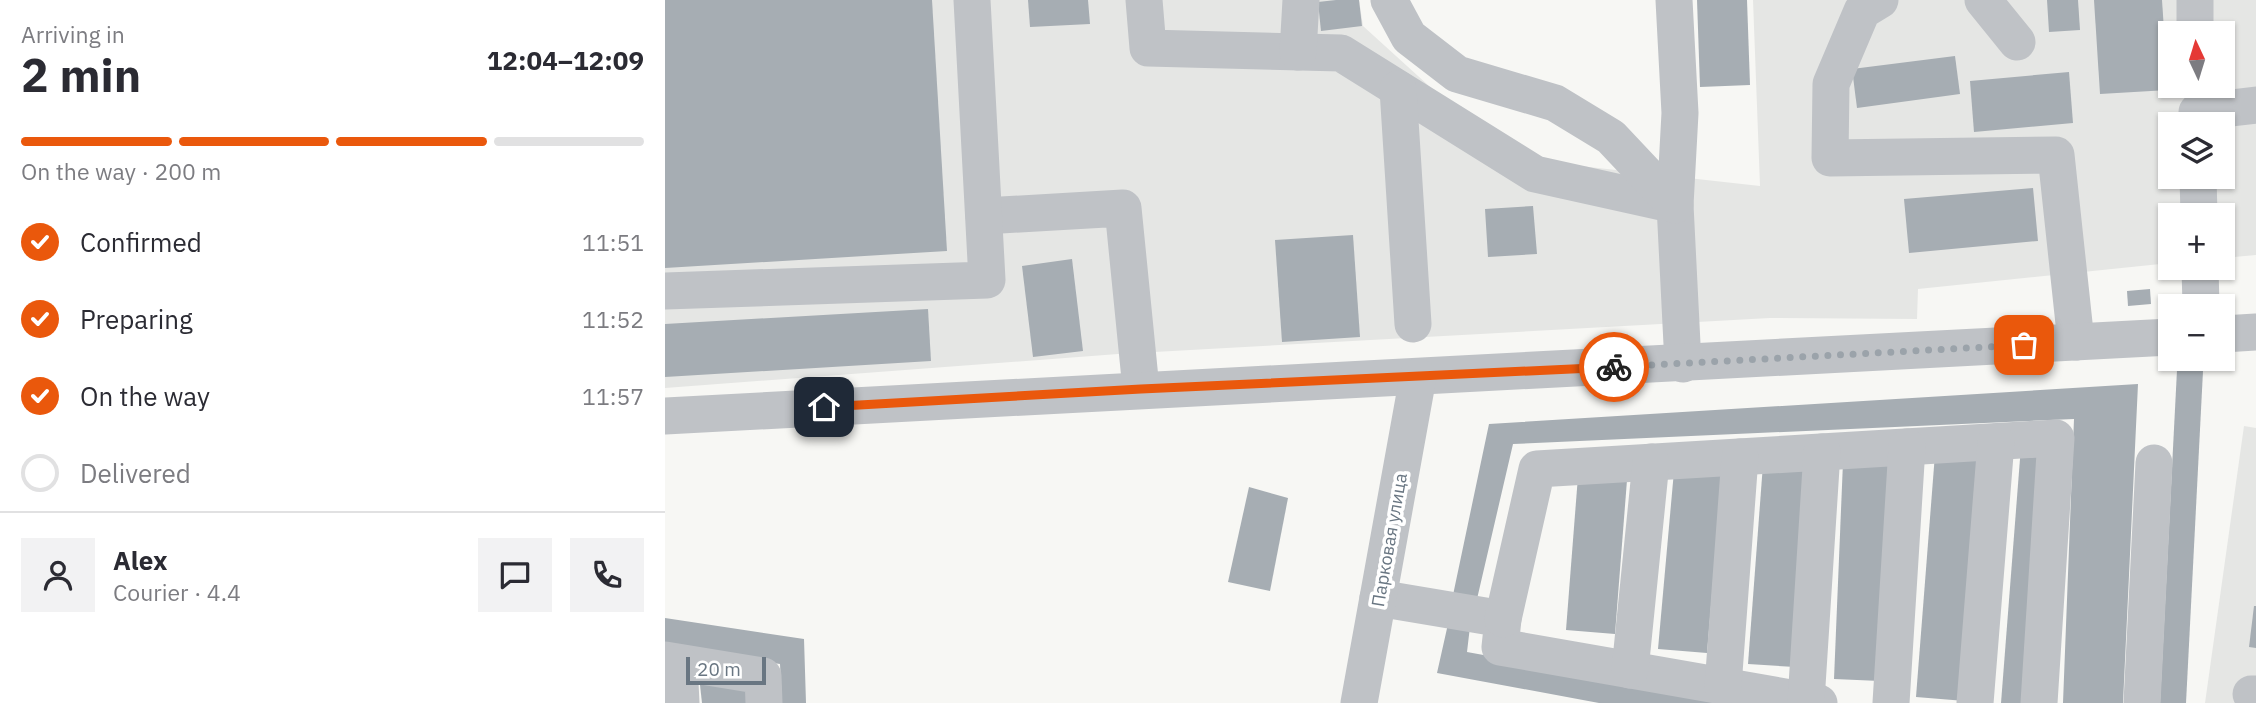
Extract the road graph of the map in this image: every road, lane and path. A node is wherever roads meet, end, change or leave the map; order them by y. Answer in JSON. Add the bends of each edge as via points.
{"nodes":[{"id":1,"x":972,"y":0,"type":"edge"},
{"id":2,"x":1144,"y":0,"type":"edge"},
{"id":3,"x":1301,"y":0,"type":"edge"},
{"id":4,"x":1389,"y":0,"type":"edge"},
{"id":5,"x":1674,"y":0,"type":"edge"},
{"id":6,"x":1880,"y":0,"type":"edge"},
{"id":7,"x":1983,"y":0,"type":"edge"},
{"id":8,"x":2195,"y":0,"type":"edge"},
{"id":9,"x":2195,"y":21,"type":"edge"},
{"id":10,"x":2017,"y":42,"type":"dead end"},
{"id":11,"x":1298,"y":52,"type":"junction"},
{"id":12,"x":1398,"y":89,"type":"junction"},
{"id":13,"x":2256,"y":105,"type":"edge"},
{"id":14,"x":2197,"y":107,"type":"edge"},
{"id":15,"x":1675,"y":205,"type":"junction"},
{"id":16,"x":984,"y":216,"type":"junction"},
{"id":17,"x":665,"y":291,"type":"edge"},
{"id":18,"x":1413,"y":324,"type":"dead end"},
{"id":19,"x":2256,"y":332,"type":"edge"},
{"id":20,"x":2235,"y":333,"type":"edge"},
{"id":21,"x":2158,"y":338,"type":"edge"},
{"id":22,"x":2076,"y":342,"type":"junction"},
{"id":23,"x":1683,"y":364,"type":"junction"},
{"id":24,"x":1418,"y":377,"type":"junction"},
{"id":25,"x":1141,"y":389,"type":"junction"},
{"id":26,"x":665,"y":416,"type":"edge"},
{"id":27,"x":1996,"y":442,"type":"junction"},
{"id":28,"x":1907,"y":447,"type":"junction"},
{"id":29,"x":1822,"y":452,"type":"junction"},
{"id":30,"x":1740,"y":457,"type":"junction"},
{"id":31,"x":1651,"y":462,"type":"junction"},
{"id":32,"x":2154,"y":463,"type":"dead end"},
{"id":33,"x":1378,"y":598,"type":"junction"},
{"id":34,"x":1503,"y":619,"type":"junction"},
{"id":35,"x":672,"y":661,"type":"edge"},
{"id":36,"x":1630,"y":670,"type":"junction"},
{"id":37,"x":1723,"y":686,"type":"junction"},
{"id":38,"x":1813,"y":702,"type":"edge"},
{"id":39,"x":681,"y":703,"type":"edge"},
{"id":40,"x":764,"y":703,"type":"edge"},
{"id":41,"x":1359,"y":703,"type":"edge"},
{"id":42,"x":1891,"y":703,"type":"edge"},
{"id":43,"x":1975,"y":703,"type":"edge"},
{"id":44,"x":2039,"y":703,"type":"edge"},
{"id":45,"x":2142,"y":703,"type":"edge"}],
"edges":[{"from":1,"to":16,"type":"street"},
{"from":2,"to":11,"type":"street","via":[[1148,48]]},
{"from":3,"to":11,"type":"street"},
{"from":4,"to":15,"type":"street","via":[[1409,37],[1457,74],[1555,103],[1611,136]]},
{"from":5,"to":15,"type":"street","via":[[1680,113]]},
{"from":6,"to":22,"type":"street","via":[[1862,12],[1831,84],[1830,158],[2056,155]]},
{"from":7,"to":10,"type":"street"},
{"from":8,"to":9,"type":"street"},
{"from":11,"to":12,"type":"street","via":[[1341,53]]},
{"from":12,"to":15,"type":"street","via":[[1535,174]]},
{"from":12,"to":18,"type":"street"},
{"from":13,"to":14,"type":"street"},
{"from":15,"to":23,"type":"street"},
{"from":16,"to":17,"type":"street","via":[[987,280]]},
{"from":16,"to":25,"type":"street","via":[[1123,208]]},
{"from":19,"to":20,"type":"street"},
{"from":21,"to":22,"type":"street"},
{"from":22,"to":23,"type":"street"},
{"from":23,"to":24,"type":"street"},
{"from":24,"to":25,"type":"street"},
{"from":24,"to":33,"type":"street","name":"Парковая улица"},
{"from":25,"to":26,"type":"street"},
{"from":27,"to":28,"type":"street"},
{"from":27,"to":43,"type":"street"},
{"from":27,"to":44,"type":"street","via":[[2056,438]]},
{"from":28,"to":29,"type":"street"},
{"from":28,"to":42,"type":"street"},
{"from":29,"to":30,"type":"street"},
{"from":29,"to":38,"type":"street"},
{"from":30,"to":31,"type":"street"},
{"from":30,"to":37,"type":"street"},
{"from":31,"to":34,"type":"street","via":[[1537,469]]},
{"from":31,"to":36,"type":"street"},
{"from":32,"to":45,"type":"street"},
{"from":33,"to":34,"type":"street"},
{"from":33,"to":41,"type":"street","name":"Парковая улица"},
{"from":34,"to":36,"type":"street","via":[[1500,647]]},
{"from":35,"to":39,"type":"street"},
{"from":35,"to":40,"type":"street","via":[[763,676]]},
{"from":36,"to":37,"type":"street"},
{"from":37,"to":38,"type":"street"}]}
